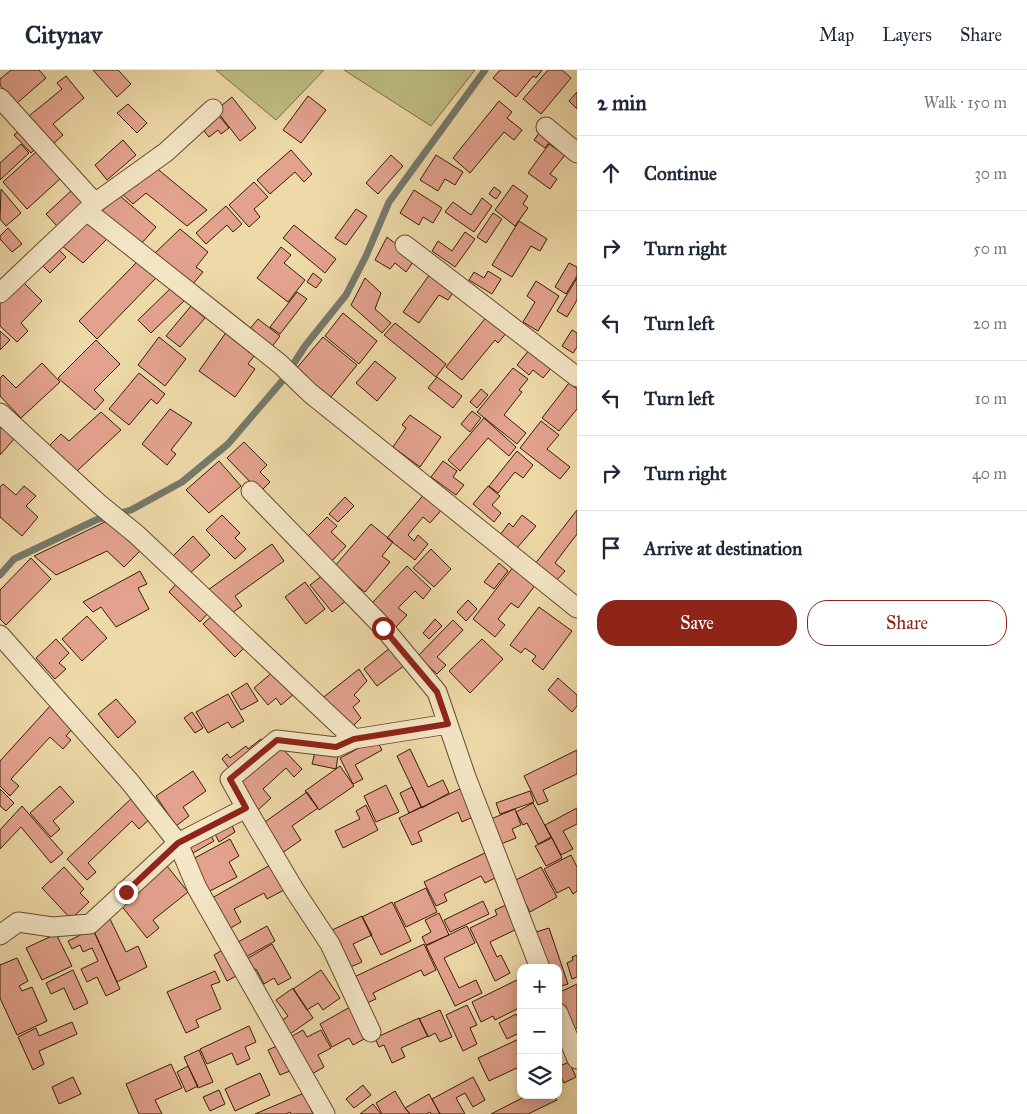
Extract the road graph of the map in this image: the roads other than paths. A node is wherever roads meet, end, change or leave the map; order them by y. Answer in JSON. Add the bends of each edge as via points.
{"nodes":[{"id":1,"x":0,"y":98,"type":"edge"},
{"id":2,"x":213,"y":110,"type":"dead end"},
{"id":3,"x":546,"y":127,"type":"dead end"},
{"id":4,"x":577,"y":153,"type":"edge"},
{"id":5,"x":92,"y":208,"type":"junction"},
{"id":6,"x":405,"y":245,"type":"dead end"},
{"id":7,"x":0,"y":293,"type":"edge"},
{"id":8,"x":577,"y":377,"type":"edge"},
{"id":9,"x":0,"y":413,"type":"edge"},
{"id":10,"x":251,"y":491,"type":"dead end"},
{"id":11,"x":577,"y":608,"type":"edge"},
{"id":12,"x":0,"y":635,"type":"edge"},
{"id":13,"x":448,"y":724,"type":"junction"},
{"id":14,"x":354,"y":739,"type":"junction"},
{"id":15,"x":246,"y":808,"type":"junction"},
{"id":16,"x":178,"y":843,"type":"junction"},
{"id":17,"x":0,"y":935,"type":"edge"},
{"id":18,"x":538,"y":964,"type":"edge"},
{"id":19,"x":562,"y":1023,"type":"edge"},
{"id":20,"x":371,"y":1032,"type":"dead end"},
{"id":21,"x":577,"y":1059,"type":"edge"},
{"id":22,"x":325,"y":1114,"type":"edge"}],
"edges":[{"from":1,"to":5,"type":"street"},
{"from":2,"to":5,"type":"street","via":[[166,152]]},
{"from":3,"to":4,"type":"street"},
{"from":5,"to":7,"type":"street"},
{"from":5,"to":11,"type":"street","via":[[280,364],[310,393]]},
{"from":6,"to":8,"type":"street"},
{"from":9,"to":14,"type":"street","via":[[98,504],[136,534]]},
{"from":10,"to":13,"type":"street","via":[[389,635],[437,692]]},
{"from":12,"to":16,"type":"street","via":[[130,782]]},
{"from":13,"to":14,"type":"street"},
{"from":13,"to":18,"type":"street"},
{"from":14,"to":15,"type":"street","via":[[336,747],[277,740],[230,779]]},
{"from":15,"to":16,"type":"street"},
{"from":15,"to":20,"type":"street","via":[[330,944]]},
{"from":16,"to":17,"type":"street","via":[[90,924],[52,927],[18,922]]},
{"from":16,"to":22,"type":"street","via":[[197,888]]},
{"from":19,"to":21,"type":"street"}]}
